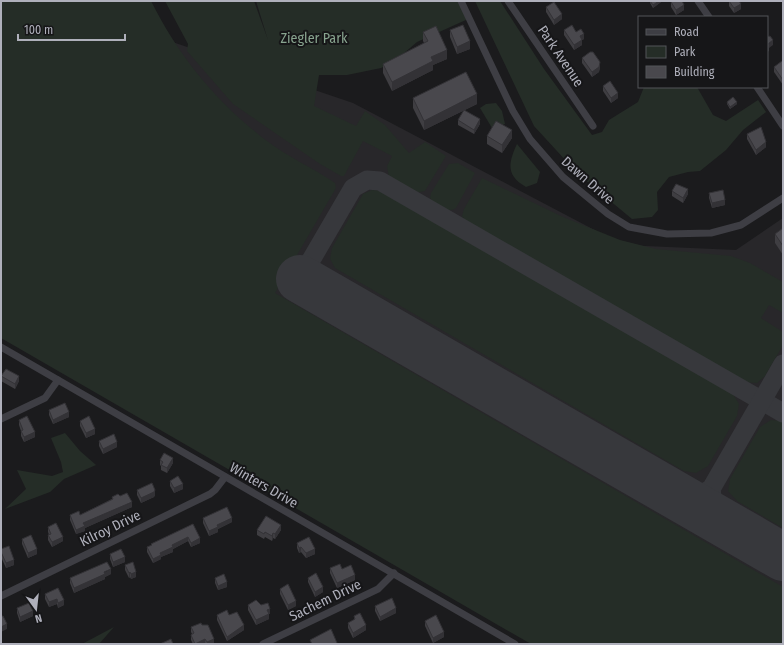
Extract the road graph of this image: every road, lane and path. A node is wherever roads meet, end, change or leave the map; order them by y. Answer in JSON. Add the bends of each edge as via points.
{"nodes":[{"id":1,"x":461,"y":1,"type":"edge"},
{"id":2,"x":508,"y":1,"type":"edge"},
{"id":3,"x":698,"y":1,"type":"edge"},
{"id":4,"x":708,"y":16,"type":"edge"},
{"id":5,"x":757,"y":88,"type":"edge"},
{"id":6,"x":593,"y":126,"type":"dead end"},
{"id":7,"x":783,"y":126,"type":"edge"},
{"id":8,"x":783,"y":198,"type":"edge"},
{"id":9,"x":1,"y":347,"type":"edge"},
{"id":10,"x":58,"y":380,"type":"junction"},
{"id":11,"x":1,"y":419,"type":"edge"},
{"id":12,"x":225,"y":477,"type":"junction"},
{"id":13,"x":394,"y":573,"type":"junction"},
{"id":14,"x":1,"y":596,"type":"edge"},
{"id":15,"x":263,"y":644,"type":"edge"},
{"id":16,"x":515,"y":644,"type":"edge"}],
"edges":[{"from":1,"to":8,"type":"street","name":"Dawn Drive","via":[[513,111],[530,139],[563,177],[590,200],[629,227],[667,234],[711,233],[742,225]]},
{"from":2,"to":6,"type":"street","name":"Park Avenue"},
{"from":3,"to":4,"type":"street"},
{"from":5,"to":7,"type":"street"},
{"from":9,"to":10,"type":"street","name":"Winters Drive"},
{"from":10,"to":11,"type":"street","via":[[45,398]]},
{"from":10,"to":12,"type":"street","name":"Winters Drive"},
{"from":12,"to":13,"type":"street","name":"Winters Drive"},
{"from":12,"to":14,"type":"street","name":"Kilroy Drive","via":[[210,494]]},
{"from":13,"to":15,"type":"street","name":"Sachem Drive","via":[[378,589]]},
{"from":13,"to":16,"type":"street","name":"Winters Drive"}]}
